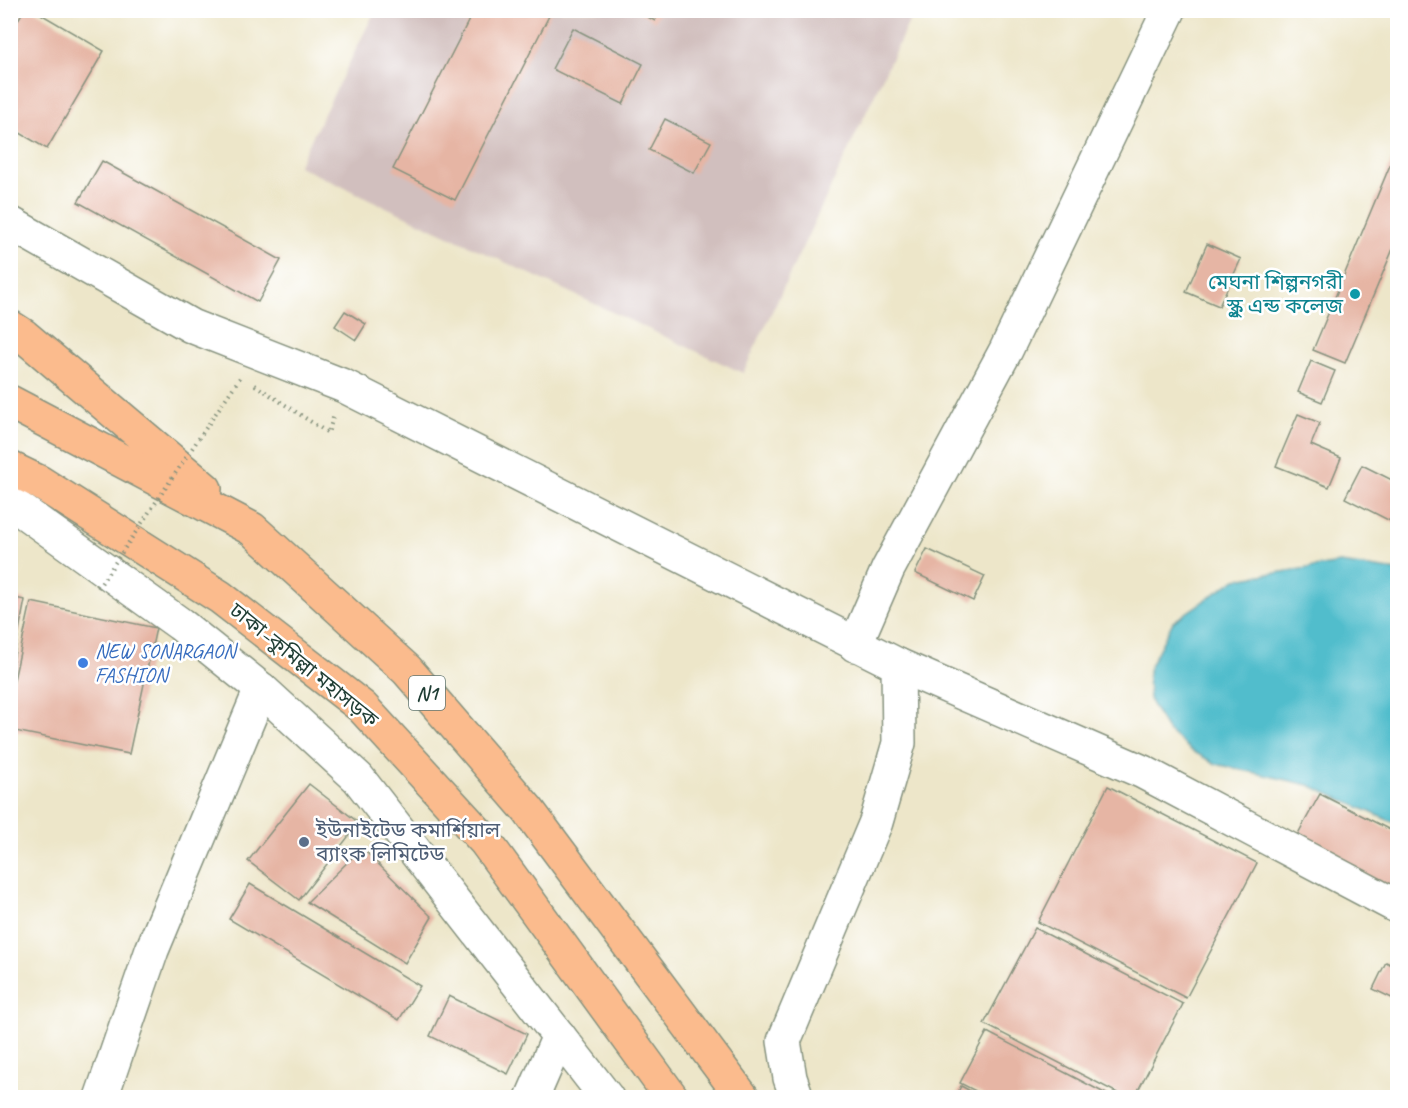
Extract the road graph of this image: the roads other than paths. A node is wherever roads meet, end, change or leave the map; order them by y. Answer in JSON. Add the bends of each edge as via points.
{"nodes":[{"id":1,"x":1169,"y":10,"type":"edge"},
{"id":2,"x":10,"y":223,"type":"edge"},
{"id":3,"x":10,"y":327,"type":"edge"},
{"id":4,"x":10,"y":402,"type":"edge"},
{"id":5,"x":10,"y":468,"type":"edge"},
{"id":6,"x":10,"y":502,"type":"edge"},
{"id":7,"x":252,"y":529,"type":"junction"},
{"id":8,"x":855,"y":645,"type":"junction"},
{"id":9,"x":898,"y":665,"type":"junction"},
{"id":10,"x":261,"y":689,"type":"junction"},
{"id":11,"x":1398,"y":907,"type":"edge"},
{"id":12,"x":559,"y":1036,"type":"junction"},
{"id":13,"x":101,"y":1098,"type":"edge"},
{"id":14,"x":532,"y":1098,"type":"edge"},
{"id":15,"x":607,"y":1098,"type":"edge"},
{"id":16,"x":672,"y":1098,"type":"edge"},
{"id":17,"x":743,"y":1098,"type":"edge"},
{"id":18,"x":797,"y":1098,"type":"edge"}],
"edges":[{"from":1,"to":8,"type":"street","via":[[1006,350],[888,568]]},
{"from":2,"to":8,"type":"street","via":[[191,326],[344,386]]},
{"from":3,"to":7,"type":"highway","number":"N1"},
{"from":4,"to":7,"type":"highway","number":"N1"},
{"from":5,"to":16,"type":"highway","name":"ঢাকা–কুমিল্লা মহাসড়ক","via":[[39,482],[220,597],[362,707],[485,842]]},
{"from":6,"to":10,"type":"street","via":[[180,624]]},
{"from":7,"to":17,"type":"highway","number":"N1","via":[[422,687],[528,810]]},
{"from":8,"to":9,"type":"street"},
{"from":9,"to":11,"type":"street","via":[[1143,772]]},
{"from":9,"to":18,"type":"street","via":[[899,743],[876,822],[784,1041]]},
{"from":10,"to":12,"type":"street","via":[[358,778]]},
{"from":10,"to":13,"type":"street","via":[[152,950]]},
{"from":12,"to":14,"type":"street"},
{"from":12,"to":15,"type":"street"}]}
